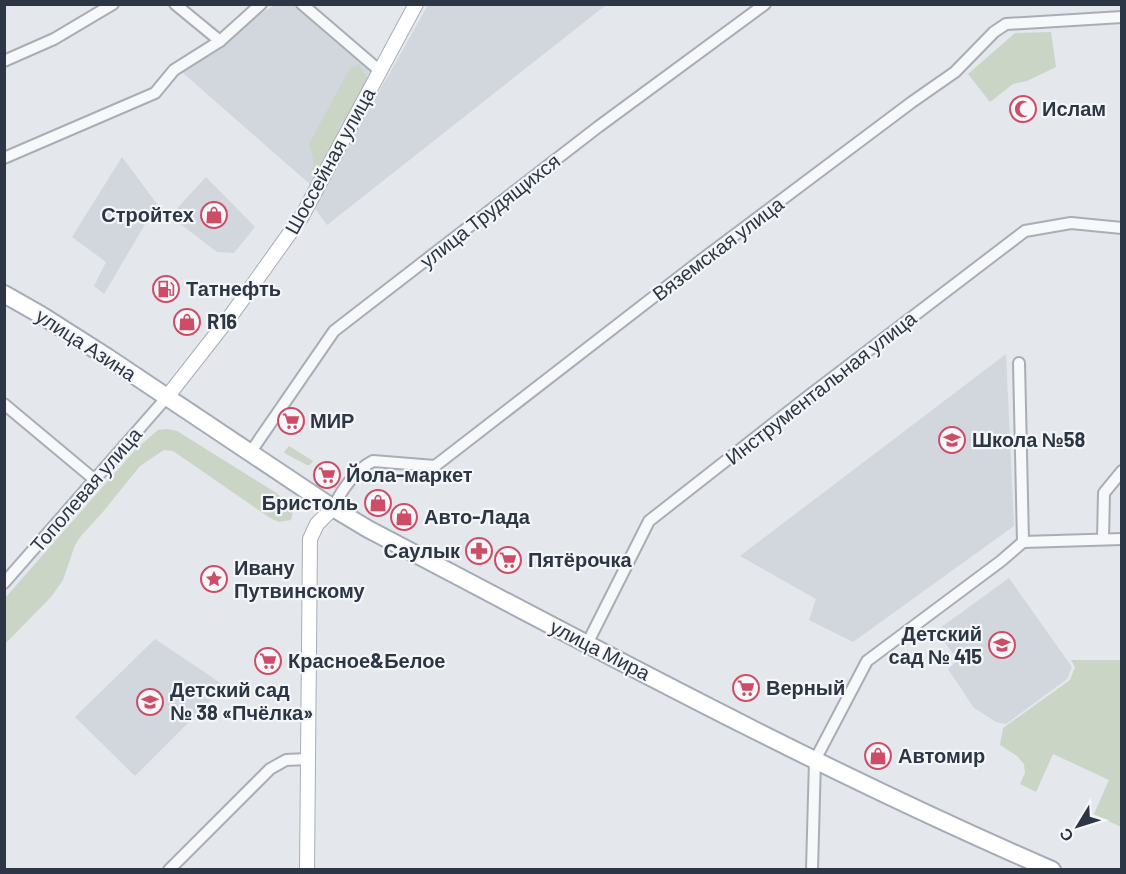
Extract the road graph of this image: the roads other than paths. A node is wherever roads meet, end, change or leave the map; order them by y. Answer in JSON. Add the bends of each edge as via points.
{"nodes":[{"id":1,"x":113,"y":4,"type":"edge"},
{"id":2,"x":175,"y":4,"type":"edge"},
{"id":3,"x":261,"y":4,"type":"edge"},
{"id":4,"x":302,"y":4,"type":"edge"},
{"id":5,"x":416,"y":4,"type":"edge"},
{"id":6,"x":765,"y":4,"type":"edge"},
{"id":7,"x":1122,"y":17,"type":"edge"},
{"id":8,"x":220,"y":41,"type":"junction"},
{"id":9,"x":4,"y":61,"type":"edge"},
{"id":10,"x":380,"y":71,"type":"junction"},
{"id":11,"x":4,"y":158,"type":"edge"},
{"id":12,"x":1122,"y":228,"type":"edge"},
{"id":13,"x":4,"y":294,"type":"edge"},
{"id":14,"x":1019,"y":363,"type":"dead end"},
{"id":15,"x":167,"y":397,"type":"junction"},
{"id":16,"x":4,"y":404,"type":"edge"},
{"id":17,"x":250,"y":453,"type":"junction"},
{"id":18,"x":1122,"y":471,"type":"edge"},
{"id":19,"x":94,"y":480,"type":"junction"},
{"id":20,"x":333,"y":508,"type":"junction"},
{"id":21,"x":1103,"y":539,"type":"junction"},
{"id":22,"x":1122,"y":539,"type":"edge"},
{"id":23,"x":1023,"y":542,"type":"junction"},
{"id":24,"x":4,"y":583,"type":"edge"},
{"id":25,"x":587,"y":644,"type":"junction"},
{"id":26,"x":307,"y":759,"type":"junction"},
{"id":27,"x":814,"y":760,"type":"junction"},
{"id":28,"x":169,"y":870,"type":"edge"},
{"id":29,"x":307,"y":870,"type":"edge"},
{"id":30,"x":812,"y":870,"type":"edge"},
{"id":31,"x":1052,"y":870,"type":"edge"}],
"edges":[{"from":1,"to":9,"type":"street","via":[[54,39]]},
{"from":2,"to":8,"type":"street"},
{"from":3,"to":8,"type":"street"},
{"from":4,"to":10,"type":"street"},
{"from":5,"to":10,"type":"street","name":"Шоссейная улица"},
{"from":6,"to":17,"type":"street","name":"улица Трудящихся","via":[[334,331]]},
{"from":7,"to":20,"type":"street","name":"Вяземская улица","via":[[1006,24],[955,72],[700,261],[435,466],[373,461],[358,472]]},
{"from":8,"to":11,"type":"street","via":[[174,70],[154,93]]},
{"from":10,"to":15,"type":"street","name":"Шоссейная улица","via":[[302,216]]},
{"from":12,"to":25,"type":"street","name":"Инструментальная улица","via":[[1071,224],[1025,231],[796,405],[649,521]]},
{"from":13,"to":15,"type":"main road","name":"улица Азина"},
{"from":14,"to":23,"type":"street"},
{"from":15,"to":17,"type":"main road","name":"улица Мира"},
{"from":15,"to":19,"type":"street","name":"Тополевая улица"},
{"from":16,"to":19,"type":"street"},
{"from":17,"to":20,"type":"main road","name":"улица Мира"},
{"from":18,"to":21,"type":"street","via":[[1104,493]]},
{"from":19,"to":24,"type":"street","name":"Тополевая улица"},
{"from":20,"to":25,"type":"main road","name":"улица Мира"},
{"from":20,"to":26,"type":"street","via":[[317,524],[310,539]]},
{"from":21,"to":22,"type":"street"},
{"from":21,"to":23,"type":"street"},
{"from":23,"to":27,"type":"street","via":[[867,661]]},
{"from":25,"to":27,"type":"main road","name":"улица Мира"},
{"from":26,"to":28,"type":"street","via":[[286,760],[270,769]]},
{"from":26,"to":29,"type":"street"},
{"from":27,"to":30,"type":"street"},
{"from":27,"to":31,"type":"main road","name":"улица Мира"}]}
